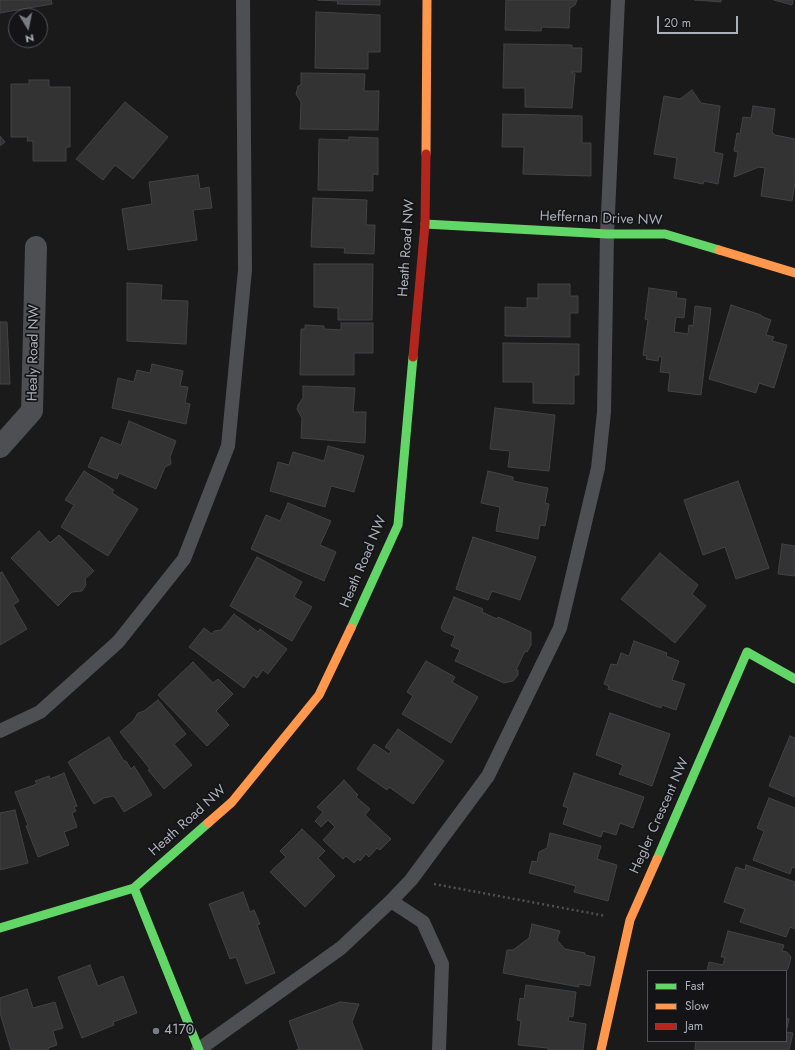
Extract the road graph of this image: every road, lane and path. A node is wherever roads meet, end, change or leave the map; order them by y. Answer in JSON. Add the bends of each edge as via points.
{"nodes":[{"id":1,"x":243,"y":0,"type":"edge"},
{"id":2,"x":427,"y":0,"type":"edge"},
{"id":3,"x":618,"y":0,"type":"edge"},
{"id":4,"x":425,"y":224,"type":"junction"},
{"id":5,"x":607,"y":234,"type":"junction"},
{"id":6,"x":36,"y":247,"type":"dead end"},
{"id":7,"x":795,"y":273,"type":"edge"},
{"id":8,"x":0,"y":447,"type":"edge"},
{"id":9,"x":795,"y":679,"type":"edge"},
{"id":10,"x":0,"y":732,"type":"edge"},
{"id":11,"x":411,"y":880,"type":"junction"},
{"id":12,"x":134,"y":888,"type":"junction"},
{"id":13,"x":391,"y":901,"type":"junction"},
{"id":14,"x":630,"y":920,"type":"junction"},
{"id":15,"x":0,"y":928,"type":"edge"},
{"id":16,"x":198,"y":1050,"type":"edge"},
{"id":17,"x":440,"y":1050,"type":"edge"},
{"id":18,"x":601,"y":1050,"type":"edge"}],
"edges":[{"from":1,"to":10,"type":"lane","via":[[245,270],[228,446],[184,558],[118,642],[40,712]]},
{"from":2,"to":4,"type":"street","name":"Heath Road NW"},
{"from":3,"to":5,"type":"lane"},
{"from":4,"to":5,"type":"street","name":"Heffernan Drive NW"},
{"from":4,"to":12,"type":"street","name":"Heath Road NW","via":[[395,532],[319,695],[232,802]]},
{"from":5,"to":7,"type":"street","name":"Heffernan Drive NW","via":[[665,234]]},
{"from":5,"to":11,"type":"lane","via":[[604,412],[598,468],[560,628],[488,776]]},
{"from":6,"to":8,"type":"street","name":"Healy Road NW","via":[[32,411]]},
{"from":9,"to":14,"type":"street","name":"Hegler Crescent NW","via":[[747,652]]},
{"from":11,"to":13,"type":"lane"},
{"from":11,"to":14,"type":"path"},
{"from":12,"to":15,"type":"street","name":"Heath Road NW"},
{"from":12,"to":16,"type":"street"},
{"from":13,"to":16,"type":"lane","via":[[340,948]]},
{"from":13,"to":17,"type":"lane","via":[[423,922],[442,964]]},
{"from":14,"to":18,"type":"street","name":"Hegler Crescent NW"}]}
